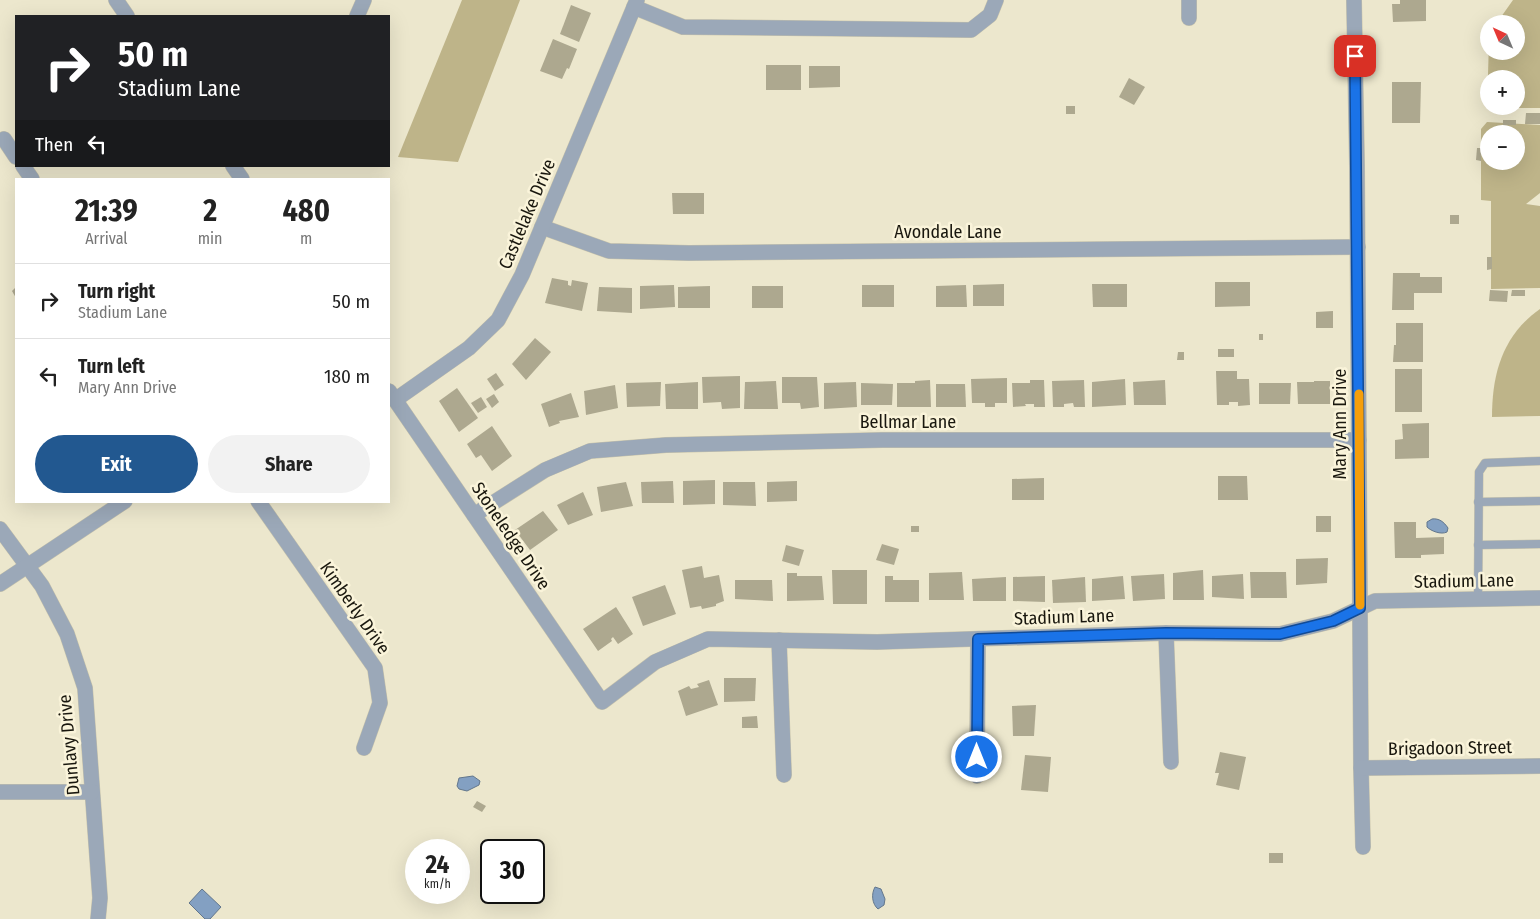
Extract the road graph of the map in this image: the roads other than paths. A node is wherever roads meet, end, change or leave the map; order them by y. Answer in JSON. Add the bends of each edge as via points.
{"nodes":[{"id":1,"x":116,"y":0,"type":"edge"},
{"id":2,"x":364,"y":0,"type":"edge"},
{"id":3,"x":996,"y":0,"type":"edge"},
{"id":4,"x":1189,"y":0,"type":"edge"},
{"id":5,"x":1354,"y":0,"type":"edge"},
{"id":6,"x":636,"y":4,"type":"edge"},
{"id":7,"x":126,"y":15,"type":"edge"},
{"id":8,"x":357,"y":15,"type":"edge"},
{"id":9,"x":1189,"y":18,"type":"dead end"},
{"id":10,"x":4,"y":139,"type":"dead end"},
{"id":11,"x":15,"y":156,"type":"edge"},
{"id":12,"x":24,"y":167,"type":"edge"},
{"id":13,"x":31,"y":178,"type":"edge"},
{"id":14,"x":542,"y":227,"type":"junction"},
{"id":15,"x":1358,"y":247,"type":"junction"},
{"id":16,"x":392,"y":395,"type":"edge"},
{"id":17,"x":1359,"y":440,"type":"junction"},
{"id":18,"x":1540,"y":461,"type":"edge"},
{"id":19,"x":1540,"y":501,"type":"edge"},
{"id":20,"x":1478,"y":502,"type":"junction"},
{"id":21,"x":122,"y":503,"type":"edge"},
{"id":22,"x":259,"y":503,"type":"edge"},
{"id":23,"x":474,"y":515,"type":"junction"},
{"id":24,"x":0,"y":529,"type":"edge"},
{"id":25,"x":1540,"y":544,"type":"edge"},
{"id":26,"x":1478,"y":545,"type":"junction"},
{"id":27,"x":28,"y":567,"type":"junction"},
{"id":28,"x":0,"y":584,"type":"edge"},
{"id":29,"x":1540,"y":598,"type":"edge"},
{"id":30,"x":1478,"y":599,"type":"junction"},
{"id":31,"x":1360,"y":608,"type":"junction"},
{"id":32,"x":1166,"y":633,"type":"junction"},
{"id":33,"x":978,"y":639,"type":"junction"},
{"id":34,"x":779,"y":640,"type":"junction"},
{"id":35,"x":602,"y":702,"type":"joint"},
{"id":36,"x":364,"y":748,"type":"dead end"},
{"id":37,"x":1171,"y":762,"type":"dead end"},
{"id":38,"x":1540,"y":766,"type":"edge"},
{"id":39,"x":1361,"y":768,"type":"junction"},
{"id":40,"x":784,"y":774,"type":"dead end"},
{"id":41,"x":977,"y":776,"type":"dead end"},
{"id":42,"x":0,"y":792,"type":"edge"},
{"id":43,"x":92,"y":792,"type":"junction"},
{"id":44,"x":1363,"y":847,"type":"dead end"},
{"id":45,"x":98,"y":919,"type":"edge"}],
"edges":[{"from":1,"to":7,"type":"street"},
{"from":2,"to":8,"type":"street"},
{"from":3,"to":6,"type":"street","via":[[990,15],[971,30],[683,27]]},
{"from":4,"to":9,"type":"street"},
{"from":5,"to":15,"type":"street","name":"Mary Ann Drive"},
{"from":6,"to":14,"type":"street","name":"Castlelake Drive"},
{"from":10,"to":11,"type":"street"},
{"from":12,"to":13,"type":"street"},
{"from":14,"to":15,"type":"street","name":"Avondale Lane","via":[[609,252]]},
{"from":14,"to":16,"type":"street","name":"Castlelake Drive","via":[[498,320],[469,348]]},
{"from":15,"to":17,"type":"street","name":"Mary Ann Drive"},
{"from":16,"to":23,"type":"street","name":"Stoneledge Drive"},
{"from":17,"to":23,"type":"street","name":"Bellmar Lane","via":[[882,440],[666,444],[590,452],[545,470]]},
{"from":17,"to":31,"type":"street","name":"Mary Ann Drive"},
{"from":18,"to":20,"type":"lane","via":[[1485,463],[1479,472]]},
{"from":19,"to":20,"type":"lane"},
{"from":20,"to":26,"type":"lane"},
{"from":21,"to":27,"type":"street"},
{"from":22,"to":36,"type":"street","name":"Kimberly Drive","via":[[375,668],[380,703]]},
{"from":23,"to":35,"type":"street","name":"Stoneledge Drive"},
{"from":24,"to":27,"type":"street","name":"Dunlavy Drive"},
{"from":25,"to":26,"type":"lane"},
{"from":26,"to":30,"type":"lane"},
{"from":27,"to":28,"type":"street"},
{"from":27,"to":43,"type":"street","name":"Dunlavy Drive","via":[[42,586],[67,634],[85,688]]},
{"from":29,"to":30,"type":"street","name":"Stadium Lane"},
{"from":30,"to":31,"type":"street","name":"Stadium Lane","via":[[1376,601]]},
{"from":31,"to":32,"type":"street","name":"Stadium Lane","via":[[1333,621],[1280,634]]},
{"from":31,"to":39,"type":"street","name":"Mary Ann Drive"},
{"from":32,"to":33,"type":"street","name":"Stadium Lane"},
{"from":32,"to":37,"type":"street"},
{"from":33,"to":34,"type":"street","name":"Stadium Lane"},
{"from":33,"to":41,"type":"street"},
{"from":34,"to":35,"type":"street","name":"Stadium Lane","via":[[708,639],[655,662]]},
{"from":34,"to":40,"type":"street"},
{"from":38,"to":39,"type":"street","name":"Brigadoon Street"},
{"from":39,"to":44,"type":"street","name":"Mary Ann Drive"},
{"from":42,"to":43,"type":"street"},
{"from":43,"to":45,"type":"street","name":"Dunlavy Drive","via":[[100,898]]}]}
